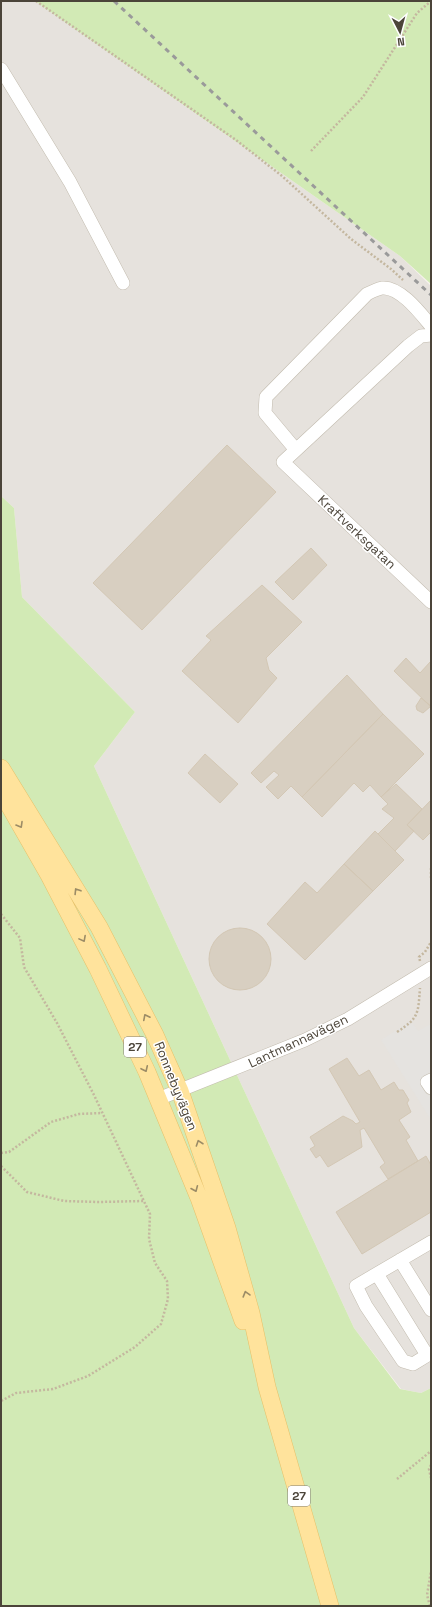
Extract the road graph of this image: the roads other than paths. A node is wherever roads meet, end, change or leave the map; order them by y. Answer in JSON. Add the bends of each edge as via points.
{"nodes":[{"id":1,"x":1,"y":69,"type":"edge"},
{"id":2,"x":123,"y":283,"type":"dead end"},
{"id":3,"x":431,"y":326,"type":"edge"},
{"id":4,"x":431,"y":335,"type":"edge"},
{"id":5,"x":296,"y":450,"type":"junction"},
{"id":6,"x":431,"y":602,"type":"edge"},
{"id":7,"x":1,"y":768,"type":"edge"},
{"id":8,"x":1,"y":791,"type":"edge"},
{"id":9,"x":431,"y":968,"type":"edge"},
{"id":10,"x":431,"y":1080,"type":"edge"},
{"id":11,"x":431,"y":1088,"type":"edge"},
{"id":12,"x":180,"y":1091,"type":"junction"},
{"id":13,"x":158,"y":1099,"type":"junction"},
{"id":14,"x":430,"y":1246,"type":"edge"},
{"id":15,"x":400,"y":1260,"type":"junction"},
{"id":16,"x":377,"y":1274,"type":"junction"},
{"id":17,"x":431,"y":1310,"type":"edge"},
{"id":18,"x":429,"y":1354,"type":"edge"},
{"id":19,"x":267,"y":1387,"type":"junction"},
{"id":20,"x":330,"y":1606,"type":"edge"}],
"edges":[{"from":1,"to":2,"type":"street","via":[[70,182]]},
{"from":3,"to":5,"type":"street","via":[[397,292],[382,288],[367,294],[266,397],[265,413]]},
{"from":4,"to":5,"type":"street","via":[[421,336],[408,346]]},
{"from":5,"to":6,"type":"street","name":"Kraftverksgatan","via":[[283,462]]},
{"from":12,"to":7,"type":"main road","name":"Ronnebyvägen","number":"27","one_way":true,"via":[[155,1035],[99,927]]},
{"from":8,"to":13,"type":"main road","name":"Ronnebyvägen","number":"27","one_way":true,"via":[[98,969]]},
{"from":9,"to":12,"type":"street","name":"Lantmannavägen","via":[[348,1019],[305,1040]]},
{"from":10,"to":11,"type":"street","via":[[427,1082]]},
{"from":12,"to":13,"type":"street","name":"Lantmannavägen"},
{"from":19,"to":12,"type":"main road","name":"Ronnebyvägen","number":"27","one_way":true,"via":[[251,1313],[227,1228]]},
{"from":13,"to":19,"type":"main road","name":"Ronnebyvägen","number":"27","one_way":true,"via":[[199,1198]]},
{"from":14,"to":15,"type":"street"},
{"from":15,"to":16,"type":"street"},
{"from":15,"to":17,"type":"street"},
{"from":16,"to":18,"type":"street"},
{"from":16,"to":18,"type":"street","via":[[356,1286],[366,1306],[403,1361],[413,1364]]},
{"from":19,"to":20,"type":"main road","name":"Ronnebyvägen","number":"27"}]}
